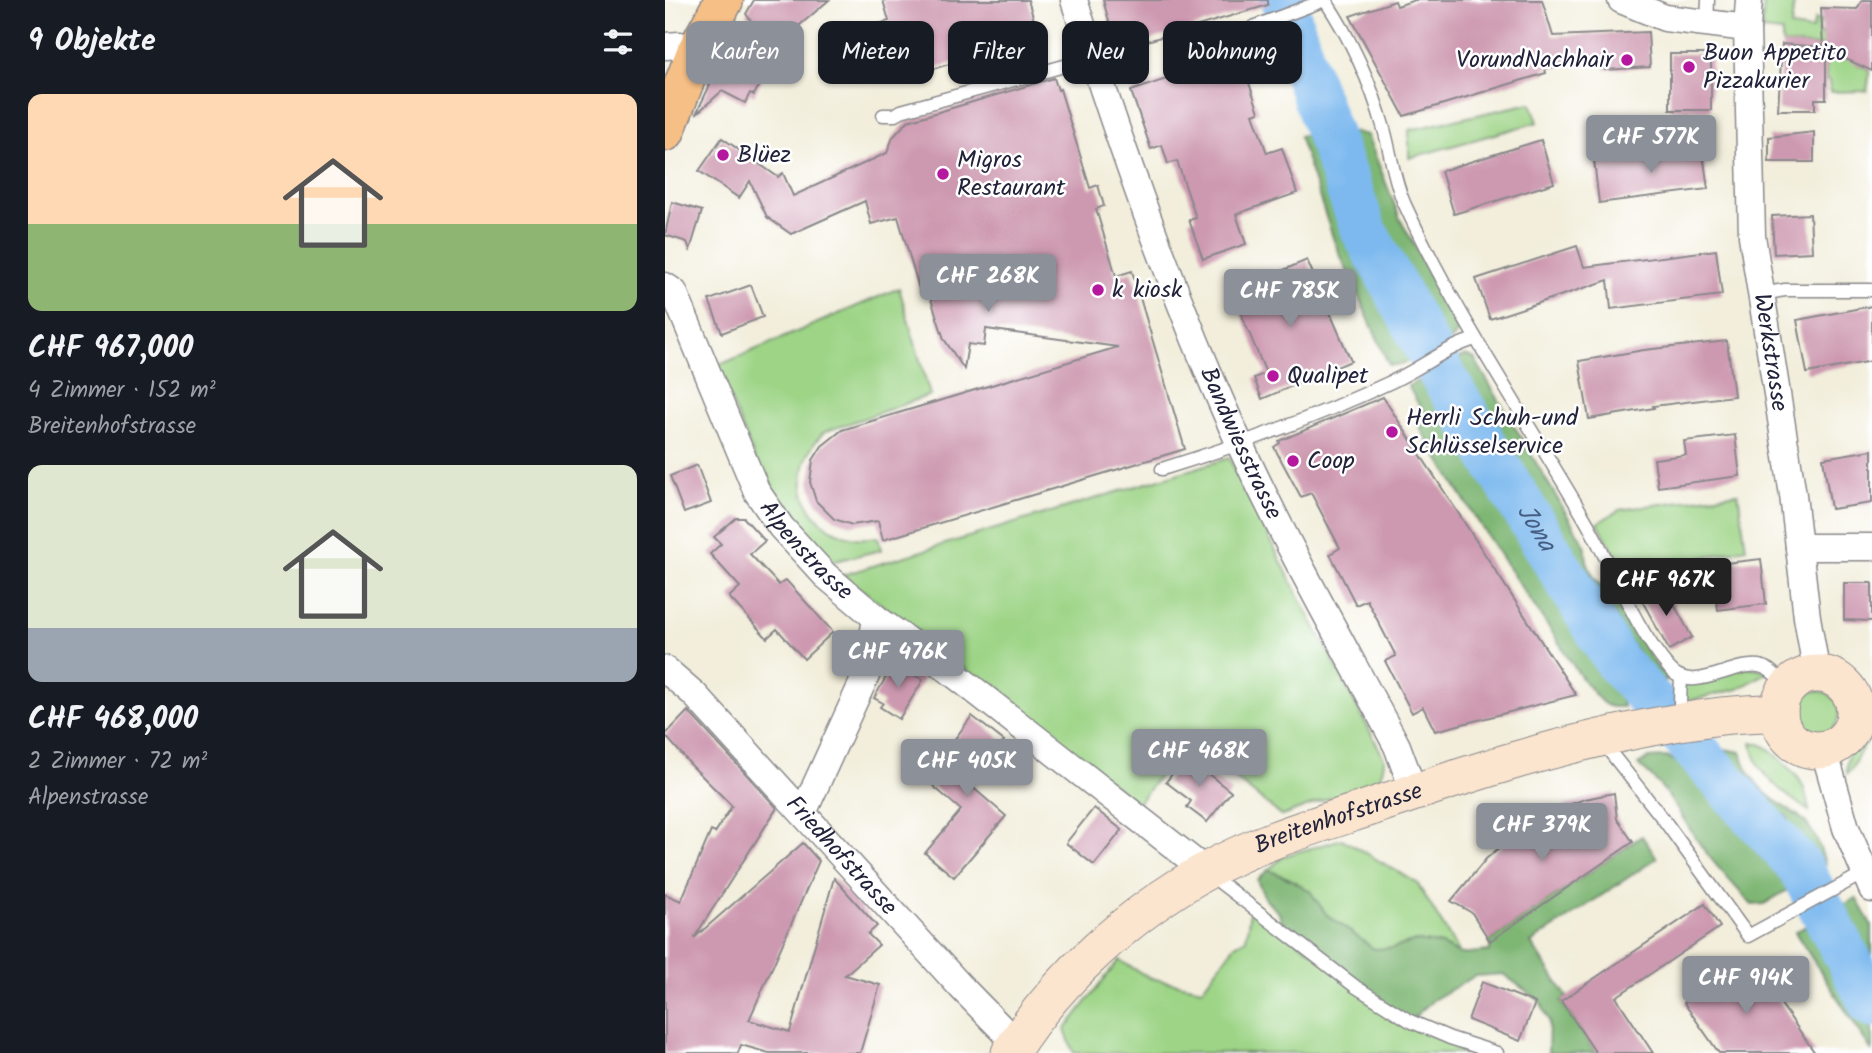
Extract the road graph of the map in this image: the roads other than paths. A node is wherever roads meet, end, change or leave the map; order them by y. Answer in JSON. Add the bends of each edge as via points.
{"nodes":[{"id":1,"x":724,"y":0,"type":"edge"},
{"id":2,"x":1074,"y":0,"type":"edge"},
{"id":3,"x":1325,"y":0,"type":"edge"},
{"id":4,"x":1621,"y":0,"type":"edge"},
{"id":5,"x":1749,"y":0,"type":"edge"},
{"id":6,"x":1708,"y":12,"type":"edge"},
{"id":7,"x":1081,"y":21,"type":"edge"},
{"id":8,"x":1270,"y":21,"type":"edge"},
{"id":9,"x":1748,"y":28,"type":"junction"},
{"id":10,"x":680,"y":49,"type":"edge"},
{"id":11,"x":1062,"y":67,"type":"edge"},
{"id":12,"x":1102,"y":84,"type":"edge"},
{"id":13,"x":883,"y":115,"type":"dead end"},
{"id":14,"x":665,"y":132,"type":"edge"},
{"id":15,"x":665,"y":286,"type":"edge"},
{"id":16,"x":1872,"y":290,"type":"edge"},
{"id":17,"x":1761,"y":294,"type":"junction"},
{"id":18,"x":1475,"y":339,"type":"junction"},
{"id":19,"x":1240,"y":445,"type":"junction"},
{"id":20,"x":1162,"y":469,"type":"dead end"},
{"id":21,"x":1800,"y":547,"type":"junction"},
{"id":22,"x":1872,"y":547,"type":"edge"},
{"id":23,"x":876,"y":618,"type":"junction"},
{"id":24,"x":665,"y":669,"type":"edge"},
{"id":25,"x":1681,"y":677,"type":"junction"},
{"id":26,"x":1795,"y":692,"type":"junction"},
{"id":27,"x":1863,"y":706,"type":"edge"},
{"id":28,"x":1687,"y":711,"type":"junction"},
{"id":29,"x":1617,"y":742,"type":"junction"},
{"id":30,"x":1824,"y":750,"type":"junction"},
{"id":31,"x":1414,"y":792,"type":"junction"},
{"id":32,"x":803,"y":813,"type":"junction"},
{"id":33,"x":1206,"y":871,"type":"junction"},
{"id":34,"x":1859,"y":882,"type":"edge"},
{"id":35,"x":1017,"y":1047,"type":"edge"},
{"id":36,"x":1497,"y":1053,"type":"edge"}],
"edges":[{"from":1,"to":10,"type":"main road"},
{"from":2,"to":7,"type":"street","name":"Bandwiesstrasse"},
{"from":3,"to":8,"type":"lane"},
{"from":3,"to":18,"type":"lane","via":[[1345,30],[1366,79],[1403,201]]},
{"from":4,"to":6,"type":"street","via":[[1665,18]]},
{"from":5,"to":9,"type":"street","name":"Werkstrasse"},
{"from":6,"to":9,"type":"street"},
{"from":9,"to":17,"type":"street","name":"Werkstrasse","via":[[1752,236]]},
{"from":10,"to":14,"type":"main road"},
{"from":11,"to":13,"type":"lane"},
{"from":12,"to":19,"type":"street","name":"Bandwiesstrasse","via":[[1157,244]]},
{"from":15,"to":23,"type":"street","name":"Alpenstrasse","via":[[674,292],[757,492],[781,527],[825,575]]},
{"from":16,"to":17,"type":"lane"},
{"from":17,"to":21,"type":"street","name":"Werkstrasse"},
{"from":18,"to":19,"type":"lane"},
{"from":18,"to":25,"type":"lane","via":[[1588,524],[1633,612],[1671,671]]},
{"from":19,"to":20,"type":"lane"},
{"from":19,"to":31,"type":"street","name":"Bandwiesstrasse","via":[[1397,747]]},
{"from":21,"to":22,"type":"street"},
{"from":21,"to":26,"type":"street","name":"Werkstrasse","via":[[1807,617]]},
{"from":23,"to":32,"type":"street","via":[[867,673]]},
{"from":23,"to":33,"type":"street","name":"Alpenstrasse"},
{"from":24,"to":32,"type":"street","name":"Friedhofstrasse","via":[[694,694]]},
{"from":25,"to":26,"type":"lane","via":[[1692,680],[1760,666]]},
{"from":25,"to":28,"type":"lane"},
{"from":26,"to":27,"type":"street","name":"Breitenhofstrasse","via":[[1835,679]]},
{"from":26,"to":28,"type":"street","name":"Breitenhofstrasse","via":[[1730,715]]},
{"from":26,"to":30,"type":"street","via":[[1781,725],[1796,744]]},
{"from":27,"to":30,"type":"street","name":"Breitenhofstrasse","via":[[1847,736]]},
{"from":28,"to":29,"type":"street","name":"Breitenhofstrasse"},
{"from":29,"to":31,"type":"street","name":"Breitenhofstrasse","via":[[1465,774]]},
{"from":29,"to":34,"type":"lane","via":[[1664,820],[1748,936]]},
{"from":30,"to":34,"type":"street"},
{"from":31,"to":33,"type":"street","name":"Breitenhofstrasse","via":[[1265,843]]},
{"from":32,"to":35,"type":"street","name":"Friedhofstrasse"},
{"from":33,"to":35,"type":"street","name":"Breitenhofstrasse","via":[[1101,948],[1052,996]]},
{"from":33,"to":36,"type":"lane","via":[[1356,987],[1410,1021]]}]}
